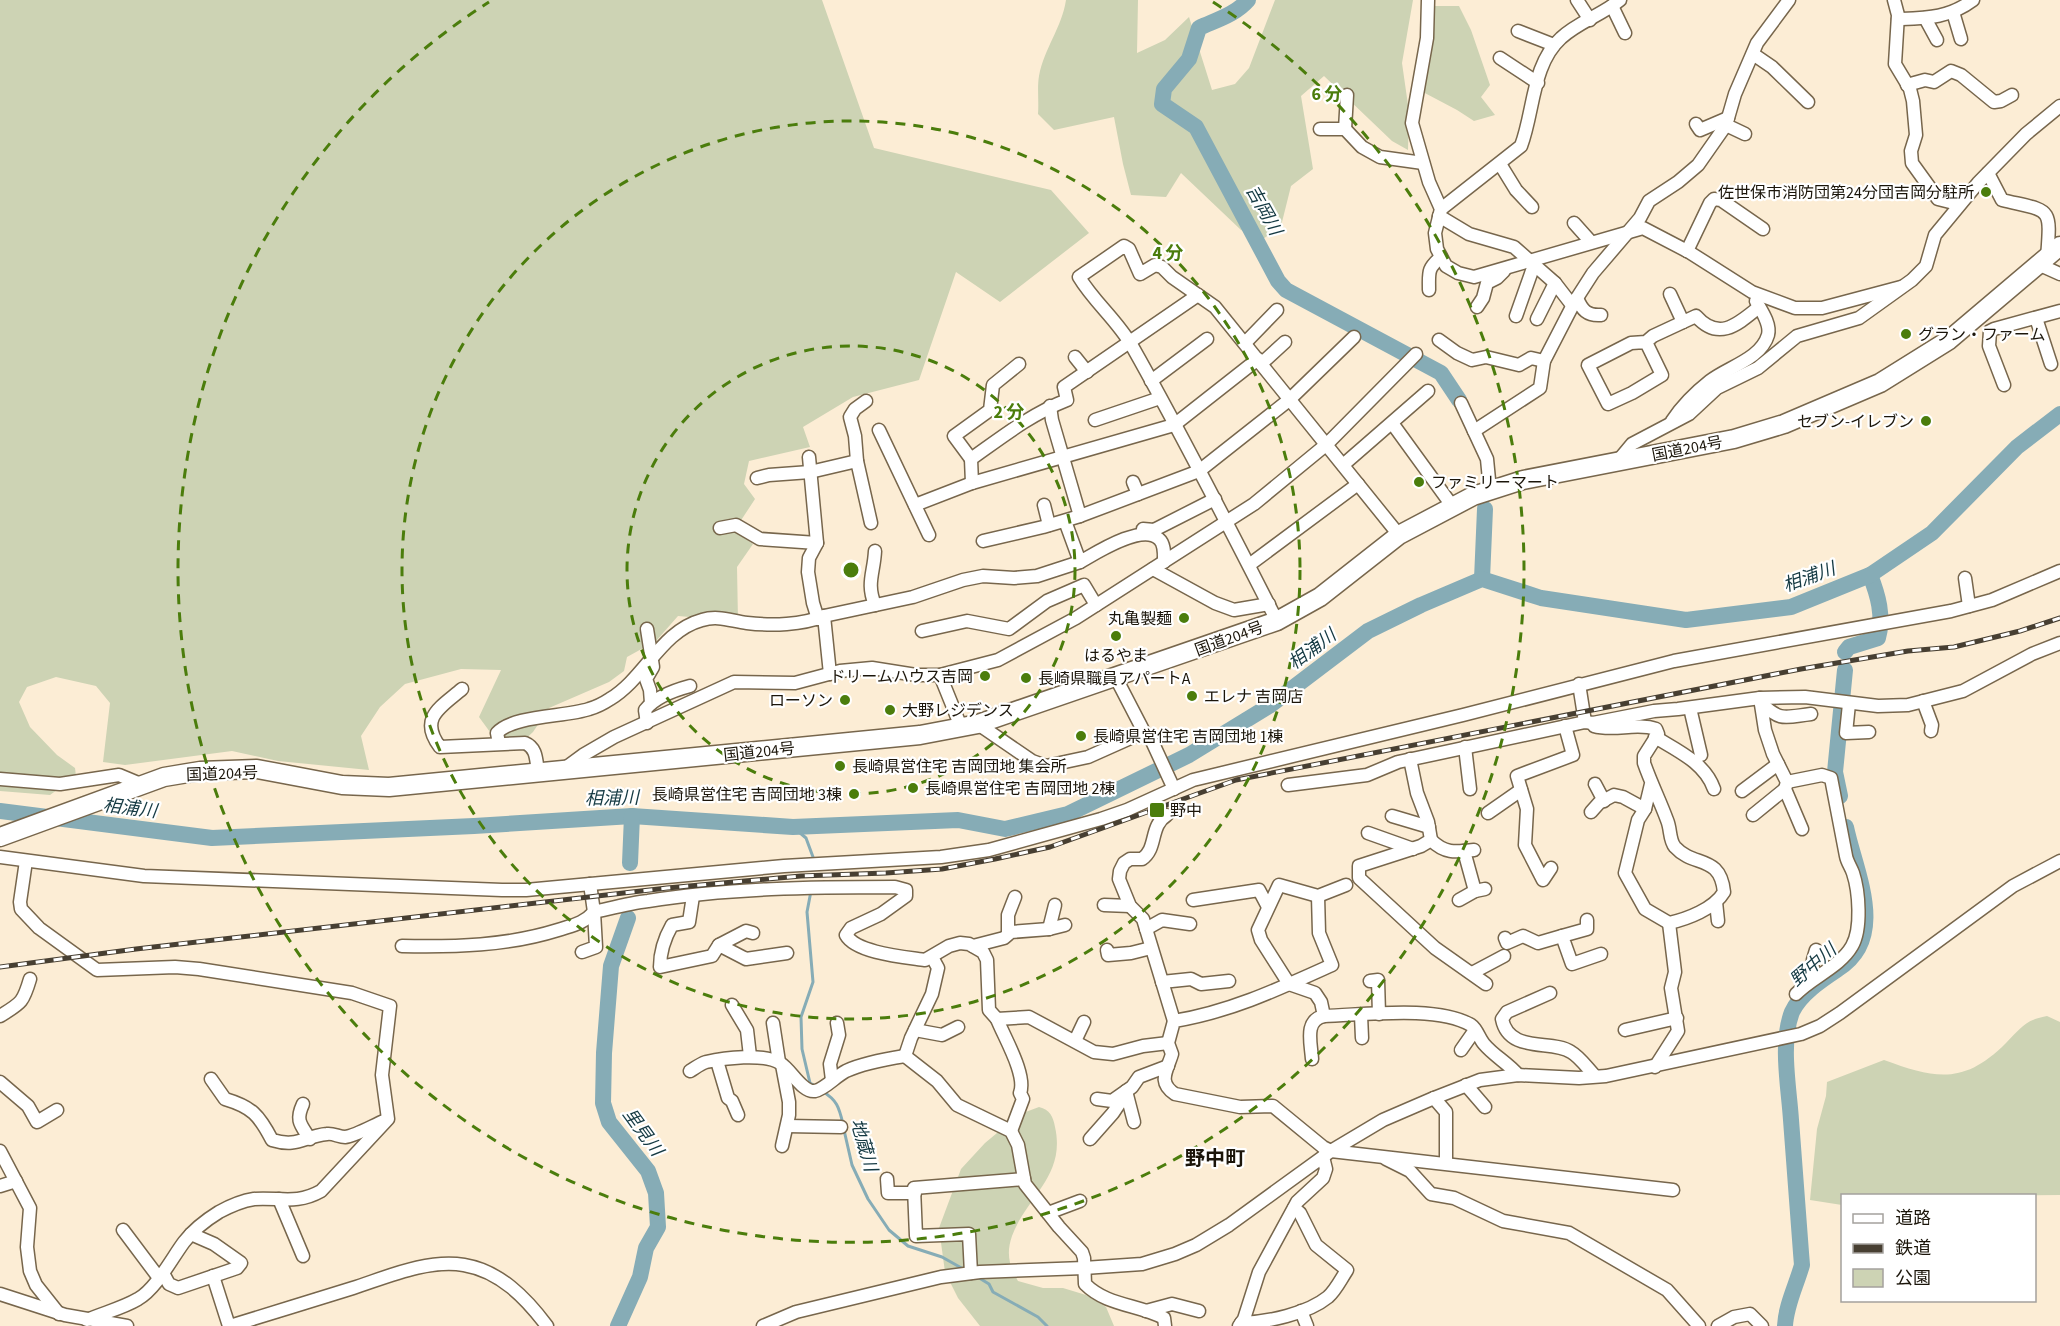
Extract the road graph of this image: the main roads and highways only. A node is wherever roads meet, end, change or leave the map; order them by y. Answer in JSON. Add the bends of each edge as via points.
{"nodes":[{"id":1,"x":2049,"y":256,"type":"edge"},
{"id":2,"x":0,"y":837,"type":"edge"}],
"edges":[{"from":1,"to":2,"type":"highway","name":"国道204号","via":[[1949,340],[1880,383],[1817,411],[1734,439],[1523,480],[1473,496],[1399,535],[1320,597],[1277,621],[969,726],[920,735],[390,788],[342,785],[257,769],[200,771],[164,777]]}]}
